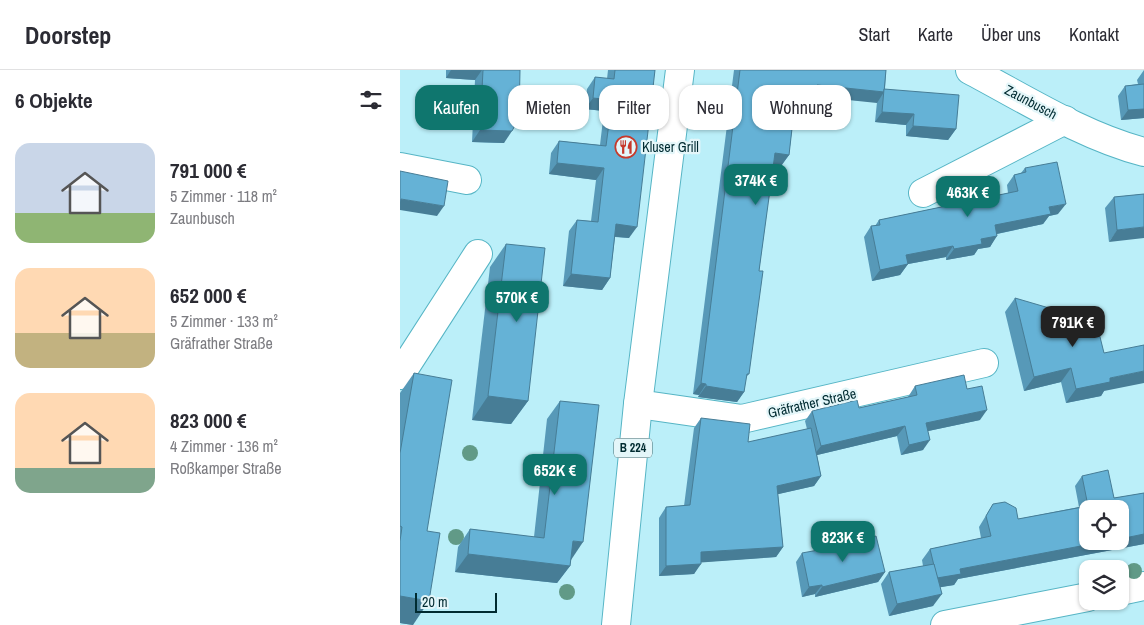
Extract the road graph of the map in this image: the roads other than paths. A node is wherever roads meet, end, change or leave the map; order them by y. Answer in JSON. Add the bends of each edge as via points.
{"nodes":[{"id":1,"x":680,"y":70,"type":"edge"},
{"id":2,"x":970,"y":70,"type":"edge"},
{"id":3,"x":1065,"y":120,"type":"junction"},
{"id":4,"x":1144,"y":152,"type":"edge"},
{"id":5,"x":400,"y":167,"type":"edge"},
{"id":6,"x":467,"y":180,"type":"dead end"},
{"id":7,"x":923,"y":193,"type":"dead end"},
{"id":8,"x":478,"y":254,"type":"dead end"},
{"id":9,"x":984,"y":363,"type":"dead end"},
{"id":10,"x":400,"y":375,"type":"edge"},
{"id":11,"x":638,"y":404,"type":"junction"},
{"id":12,"x":1144,"y":586,"type":"edge"},
{"id":13,"x":1129,"y":589,"type":"edge"},
{"id":14,"x":1079,"y":599,"type":"edge"},
{"id":15,"x":616,"y":625,"type":"edge"},
{"id":16,"x":945,"y":625,"type":"edge"}],
"edges":[{"from":1,"to":11,"type":"main road","number":"B 224"},
{"from":2,"to":3,"type":"main road","name":"Zaunbusch"},
{"from":3,"to":4,"type":"main road","name":"Zaunbusch","via":[[1126,148]]},
{"from":3,"to":7,"type":"main road","name":"Zaunbusch"},
{"from":5,"to":6,"type":"main road"},
{"from":8,"to":10,"type":"main road"},
{"from":9,"to":11,"type":"main road","name":"Gräfrather Straße","via":[[742,419]]},
{"from":11,"to":15,"type":"main road","number":"B 224"},
{"from":12,"to":13,"type":"main road"},
{"from":14,"to":16,"type":"main road"}]}
